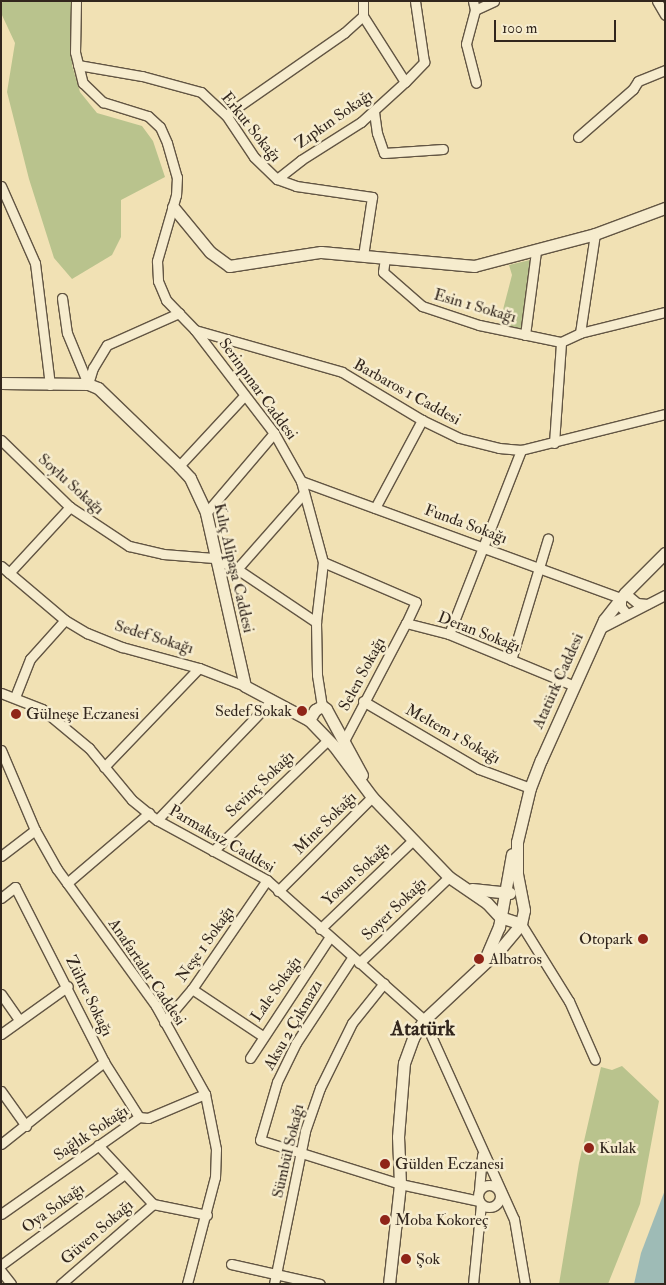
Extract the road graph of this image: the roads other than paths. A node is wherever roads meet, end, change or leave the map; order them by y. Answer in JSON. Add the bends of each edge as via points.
{"nodes":[{"id":1,"x":76,"y":1,"type":"edge"},
{"id":2,"x":363,"y":1,"type":"edge"},
{"id":3,"x":415,"y":1,"type":"edge"},
{"id":4,"x":494,"y":1,"type":"edge"},
{"id":5,"x":657,"y":1,"type":"edge"},
{"id":6,"x":474,"y":6,"type":"edge"},
{"id":7,"x":665,"y":15,"type":"edge"},
{"id":8,"x":364,"y":16,"type":"junction"},
{"id":9,"x":78,"y":65,"type":"junction"},
{"id":10,"x":665,"y":70,"type":"edge"},
{"id":11,"x":405,"y":82,"type":"junction"},
{"id":12,"x":476,"y":82,"type":"dead end"},
{"id":13,"x":374,"y":112,"type":"junction"},
{"id":14,"x":226,"y":116,"type":"junction"},
{"id":15,"x":578,"y":137,"type":"dead end"},
{"id":16,"x":443,"y":149,"type":"dead end"},
{"id":17,"x":277,"y":179,"type":"junction"},
{"id":18,"x":1,"y":186,"type":"edge"},
{"id":19,"x":173,"y":207,"type":"junction"},
{"id":20,"x":665,"y":208,"type":"edge"},
{"id":21,"x":595,"y":234,"type":"junction"},
{"id":22,"x":536,"y":251,"type":"junction"},
{"id":23,"x":363,"y":256,"type":"junction"},
{"id":24,"x":385,"y":258,"type":"junction"},
{"id":25,"x":62,"y":298,"type":"dead end"},
{"id":26,"x":665,"y":312,"type":"edge"},
{"id":27,"x":179,"y":313,"type":"junction"},
{"id":28,"x":195,"y":330,"type":"junction"},
{"id":29,"x":580,"y":333,"type":"junction"},
{"id":30,"x":525,"y":335,"type":"junction"},
{"id":31,"x":561,"y":342,"type":"junction"},
{"id":32,"x":1,"y":383,"type":"edge"},
{"id":33,"x":88,"y":384,"type":"junction"},
{"id":34,"x":50,"y":385,"type":"junction"},
{"id":35,"x":244,"y":396,"type":"junction"},
{"id":36,"x":665,"y":414,"type":"edge"},
{"id":37,"x":422,"y":420,"type":"junction"},
{"id":38,"x":274,"y":433,"type":"junction"},
{"id":39,"x":1,"y":440,"type":"edge"},
{"id":40,"x":554,"y":443,"type":"junction"},
{"id":41,"x":521,"y":450,"type":"junction"},
{"id":42,"x":179,"y":466,"type":"junction"},
{"id":43,"x":301,"y":481,"type":"junction"},
{"id":44,"x":304,"y":493,"type":"junction"},
{"id":45,"x":70,"y":507,"type":"junction"},
{"id":46,"x":375,"y":508,"type":"junction"},
{"id":47,"x":206,"y":513,"type":"junction"},
{"id":48,"x":548,"y":538,"type":"dead end"},
{"id":49,"x":484,"y":546,"type":"junction"},
{"id":50,"x":665,"y":553,"type":"edge"},
{"id":51,"x":214,"y":558,"type":"junction"},
{"id":52,"x":323,"y":562,"type":"junction"},
{"id":53,"x":1,"y":566,"type":"edge"},
{"id":54,"x":538,"y":567,"type":"junction"},
{"id":55,"x":237,"y":570,"type":"junction"},
{"id":56,"x":9,"y":573,"type":"junction"},
{"id":57,"x":623,"y":595,"type":"junction"},
{"id":58,"x":665,"y":595,"type":"edge"},
{"id":59,"x":650,"y":604,"type":"junction"},
{"id":60,"x":626,"y":613,"type":"junction"},
{"id":61,"x":65,"y":620,"type":"junction"},
{"id":62,"x":316,"y":622,"type":"junction"},
{"id":63,"x":406,"y":623,"type":"junction"},
{"id":64,"x":600,"y":628,"type":"junction"},
{"id":65,"x":449,"y":634,"type":"junction"},
{"id":66,"x":511,"y":660,"type":"junction"},
{"id":67,"x":199,"y":668,"type":"junction"},
{"id":68,"x":572,"y":685,"type":"junction"},
{"id":69,"x":245,"y":686,"type":"junction"},
{"id":70,"x":1,"y":693,"type":"edge"},
{"id":71,"x":14,"y":697,"type":"junction"},
{"id":72,"x":272,"y":700,"type":"junction"},
{"id":73,"x":363,"y":701,"type":"junction"},
{"id":74,"x":322,"y":706,"type":"junction"},
{"id":75,"x":333,"y":719,"type":"junction"},
{"id":76,"x":309,"y":720,"type":"junction"},
{"id":77,"x":328,"y":739,"type":"junction"},
{"id":78,"x":345,"y":739,"type":"junction"},
{"id":79,"x":1,"y":750,"type":"edge"},
{"id":80,"x":104,"y":766,"type":"junction"},
{"id":81,"x":530,"y":788,"type":"junction"},
{"id":82,"x":372,"y":797,"type":"junction"},
{"id":83,"x":149,"y":813,"type":"junction"},
{"id":84,"x":158,"y":820,"type":"junction"},
{"id":85,"x":35,"y":830,"type":"junction"},
{"id":86,"x":412,"y":841,"type":"junction"},
{"id":87,"x":517,"y":842,"type":"junction"},
{"id":88,"x":213,"y":851,"type":"junction"},
{"id":89,"x":1,"y":856,"type":"edge"},
{"id":90,"x":449,"y":877,"type":"junction"},
{"id":91,"x":267,"y":880,"type":"junction"},
{"id":92,"x":67,"y":883,"type":"junction"},
{"id":93,"x":465,"y":887,"type":"junction"},
{"id":94,"x":278,"y":891,"type":"junction"},
{"id":95,"x":504,"y":895,"type":"junction"},
{"id":96,"x":1,"y":898,"type":"edge"},
{"id":97,"x":522,"y":900,"type":"junction"},
{"id":98,"x":500,"y":917,"type":"junction"},
{"id":99,"x":521,"y":924,"type":"junction"},
{"id":100,"x":320,"y":929,"type":"junction"},
{"id":101,"x":329,"y":938,"type":"junction"},
{"id":102,"x":355,"y":960,"type":"junction"},
{"id":103,"x":483,"y":963,"type":"junction"},
{"id":104,"x":384,"y":983,"type":"junction"},
{"id":105,"x":68,"y":986,"type":"junction"},
{"id":106,"x":192,"y":988,"type":"junction"},
{"id":107,"x":1,"y":994,"type":"edge"},
{"id":108,"x":19,"y":1020,"type":"junction"},
{"id":109,"x":424,"y":1020,"type":"junction"},
{"id":110,"x":164,"y":1022,"type":"junction"},
{"id":111,"x":1,"y":1034,"type":"edge"},
{"id":112,"x":261,"y":1036,"type":"junction"},
{"id":113,"x":250,"y":1058,"type":"dead end"},
{"id":114,"x":595,"y":1060,"type":"dead end"},
{"id":115,"x":104,"y":1062,"type":"junction"},
{"id":116,"x":1,"y":1090,"type":"edge"},
{"id":117,"x":205,"y":1094,"type":"junction"},
{"id":118,"x":139,"y":1117,"type":"junction"},
{"id":119,"x":26,"y":1126,"type":"junction"},
{"id":120,"x":1,"y":1144,"type":"edge"},
{"id":121,"x":98,"y":1145,"type":"junction"},
{"id":122,"x":302,"y":1152,"type":"junction"},
{"id":123,"x":482,"y":1153,"type":"junction"},
{"id":124,"x":123,"y":1175,"type":"junction"},
{"id":125,"x":400,"y":1184,"type":"junction"},
{"id":126,"x":479,"y":1190,"type":"junction"},
{"id":127,"x":500,"y":1192,"type":"junction"},
{"id":128,"x":480,"y":1202,"type":"junction"},
{"id":129,"x":153,"y":1204,"type":"junction"},
{"id":130,"x":1,"y":1214,"type":"edge"},
{"id":131,"x":207,"y":1215,"type":"junction"},
{"id":132,"x":231,"y":1264,"type":"dead end"},
{"id":133,"x":1,"y":1265,"type":"edge"},
{"id":134,"x":1,"y":1271,"type":"edge"},
{"id":135,"x":188,"y":1279,"type":"edge"},
{"id":136,"x":275,"y":1279,"type":"edge"},
{"id":137,"x":11,"y":1284,"type":"edge"},
{"id":138,"x":61,"y":1284,"type":"edge"},
{"id":139,"x":179,"y":1284,"type":"edge"},
{"id":140,"x":320,"y":1284,"type":"edge"},
{"id":141,"x":389,"y":1284,"type":"edge"},
{"id":142,"x":473,"y":1284,"type":"edge"},
{"id":143,"x":525,"y":1284,"type":"edge"}],
"edges":[{"from":1,"to":9,"type":"street","name":"Serinpınar Caddesi","via":[[74,52]]},
{"from":2,"to":8,"type":"street"},
{"from":3,"to":11,"type":"street","name":"Zıpkın Sokağı","via":[[424,62]]},
{"from":4,"to":6,"type":"street"},
{"from":5,"to":7,"type":"street"},
{"from":6,"to":12,"type":"street","via":[[466,44]]},
{"from":8,"to":11,"type":"street"},
{"from":8,"to":14,"type":"street"},
{"from":9,"to":14,"type":"street","name":"Erkut Sokağı","via":[[142,76],[201,92]]},
{"from":9,"to":19,"type":"street","name":"Serinpınar Caddesi","via":[[83,83],[103,102],[148,116],[160,127],[177,177]]},
{"from":10,"to":15,"type":"street","via":[[638,81]]},
{"from":11,"to":13,"type":"street","name":"Zıpkın Sokağı"},
{"from":13,"to":16,"type":"street","via":[[384,153]]},
{"from":13,"to":17,"type":"street","name":"Zıpkın Sokağı"},
{"from":14,"to":17,"type":"street","name":"Erkut Sokağı","via":[[254,157]]},
{"from":17,"to":23,"type":"street","name":"Erkut Sokağı","via":[[296,186],[372,197]]},
{"from":18,"to":34,"type":"street","via":[[35,263]]},
{"from":19,"to":23,"type":"street","via":[[210,252],[230,266],[321,252]]},
{"from":19,"to":27,"type":"street","name":"Serinpınar Caddesi","via":[[157,271],[166,300]]},
{"from":20,"to":21,"type":"street"},
{"from":21,"to":22,"type":"street"},
{"from":21,"to":29,"type":"street"},
{"from":22,"to":24,"type":"street","via":[[474,266]]},
{"from":22,"to":30,"type":"street","name":"Esin 1 Sokağı"},
{"from":23,"to":24,"type":"street"},
{"from":24,"to":30,"type":"street","name":"Esin 1 Sokağı","via":[[384,272],[422,306],[478,325]]},
{"from":25,"to":33,"type":"street","via":[[67,332]]},
{"from":26,"to":29,"type":"street"},
{"from":27,"to":28,"type":"street","name":"Serinpınar Caddesi"},
{"from":27,"to":33,"type":"street","via":[[108,345],[92,368]]},
{"from":28,"to":35,"type":"street","name":"Serinpınar Caddesi"},
{"from":28,"to":37,"type":"street","name":"Barbaros 1 Caddesi","via":[[342,372]]},
{"from":29,"to":31,"type":"street"},
{"from":30,"to":31,"type":"street","name":"Esin 1 Sokağı"},
{"from":31,"to":40,"type":"street"},
{"from":32,"to":34,"type":"street"},
{"from":33,"to":34,"type":"street"},
{"from":33,"to":42,"type":"street","name":"Kılıç Alipaşa Caddesi","via":[[112,399]]},
{"from":35,"to":38,"type":"street","name":"Serinpınar Caddesi"},
{"from":35,"to":42,"type":"street"},
{"from":36,"to":40,"type":"street","name":"Barbaros 1 Caddesi"},
{"from":37,"to":41,"type":"street","name":"Barbaros 1 Caddesi","via":[[459,438]]},
{"from":37,"to":46,"type":"street"},
{"from":38,"to":43,"type":"street","name":"Serinpınar Caddesi"},
{"from":38,"to":47,"type":"street"},
{"from":39,"to":45,"type":"street","name":"Soylu Sokağı"},
{"from":40,"to":41,"type":"street","name":"Barbaros 1 Caddesi"},
{"from":41,"to":49,"type":"street"},
{"from":42,"to":47,"type":"street","name":"Kılıç Alipaşa Caddesi","via":[[190,478]]},
{"from":43,"to":44,"type":"street","name":"Serinpınar Caddesi"},
{"from":43,"to":46,"type":"street","name":"Funda Sokağı"},
{"from":44,"to":52,"type":"street","name":"Serinpınar Caddesi"},
{"from":44,"to":55,"type":"street"},
{"from":45,"to":51,"type":"street","name":"Soylu Sokağı","via":[[129,546],[163,554]]},
{"from":45,"to":56,"type":"street"},
{"from":46,"to":49,"type":"street","name":"Funda Sokağı"},
{"from":47,"to":51,"type":"street","name":"Kılıç Alipaşa Caddesi"},
{"from":48,"to":54,"type":"street"},
{"from":49,"to":54,"type":"street","name":"Funda Sokağı"},
{"from":49,"to":65,"type":"street"},
{"from":50,"to":57,"type":"street","name":"Atatürk Caddesi"},
{"from":51,"to":55,"type":"street"},
{"from":51,"to":69,"type":"street","name":"Kılıç Alipaşa Caddesi"},
{"from":52,"to":62,"type":"street","name":"Serinpınar Caddesi"},
{"from":52,"to":63,"type":"street","via":[[416,602]]},
{"from":53,"to":56,"type":"street","name":"Sedef Sokağı"},
{"from":54,"to":57,"type":"street","name":"Funda Sokağı"},
{"from":54,"to":66,"type":"street"},
{"from":55,"to":62,"type":"street"},
{"from":56,"to":61,"type":"street","name":"Sedef Sokağı"},
{"from":57,"to":59,"type":"street","name":"Funda Sokağı","via":[[637,603]]},
{"from":57,"to":60,"type":"street","via":[[621,607]]},
{"from":57,"to":64,"type":"street","name":"Atatürk Caddesi"},
{"from":58,"to":59,"type":"street"},
{"from":59,"to":60,"type":"street"},
{"from":60,"to":64,"type":"street"},
{"from":61,"to":67,"type":"street","name":"Sedef Sokağı","via":[[122,647]]},
{"from":61,"to":71,"type":"street","via":[[30,659]]},
{"from":62,"to":74,"type":"street","name":"Serinpınar Caddesi","via":[[316,675]]},
{"from":63,"to":65,"type":"street","name":"Deran Sokağı"},
{"from":63,"to":73,"type":"street","name":"Selen Sokağı"},
{"from":64,"to":68,"type":"street","name":"Atatürk Caddesi"},
{"from":65,"to":66,"type":"street","name":"Deran Sokağı"},
{"from":66,"to":68,"type":"street","name":"Deran Sokağı"},
{"from":67,"to":69,"type":"street","name":"Sedef Sokağı"},
{"from":67,"to":80,"type":"street"},
{"from":68,"to":81,"type":"street","name":"Atatürk Caddesi"},
{"from":69,"to":72,"type":"street","name":"Sedef Sokağı"},
{"from":70,"to":71,"type":"street","name":"Parmaksız Caddesi"},
{"from":71,"to":80,"type":"street","name":"Parmaksız Caddesi","via":[[42,709],[89,748]]},
{"from":72,"to":76,"type":"street","name":"Sedef Sokağı"},
{"from":72,"to":84,"type":"street"},
{"from":73,"to":78,"type":"street","name":"Selen Sokağı"},
{"from":73,"to":81,"type":"street","name":"Meltem 1 Sokağı","via":[[479,769]]},
{"from":74,"to":75,"type":"street","name":"Serinpınar Caddesi"},
{"from":74,"to":76,"type":"street"},
{"from":75,"to":77,"type":"street","via":[[328,728]]},
{"from":75,"to":78,"type":"street","name":"Serinpınar Caddesi"},
{"from":76,"to":77,"type":"street","name":"Serinpınar Caddesi"},
{"from":77,"to":78,"type":"street"},
{"from":77,"to":82,"type":"street","name":"Serinpınar Caddesi"},
{"from":77,"to":88,"type":"street","name":"Sevinç Sokağı"},
{"from":78,"to":82,"type":"street","name":"Serinpınar Caddesi"},
{"from":79,"to":85,"type":"street","name":"Anafartalar Caddesi"},
{"from":80,"to":83,"type":"street","name":"Parmaksız Caddesi","via":[[132,800]]},
{"from":81,"to":87,"type":"street","name":"Atatürk Caddesi"},
{"from":82,"to":86,"type":"street","name":"Serinpınar Caddesi"},
{"from":82,"to":94,"type":"street","name":"Mine Sokağı"},
{"from":83,"to":84,"type":"street","name":"Parmaksız Caddesi"},
{"from":83,"to":92,"type":"street"},
{"from":84,"to":88,"type":"street","name":"Parmaksız Caddesi"},
{"from":85,"to":89,"type":"street"},
{"from":85,"to":92,"type":"street","name":"Anafartalar Caddesi"},
{"from":86,"to":90,"type":"street","name":"Serinpınar Caddesi"},
{"from":86,"to":100,"type":"street","name":"Yosun Sokağı"},
{"from":87,"to":95,"type":"street"},
{"from":87,"to":97,"type":"street","via":[[516,875]]},
{"from":88,"to":91,"type":"street","name":"Parmaksız Caddesi"},
{"from":90,"to":93,"type":"street","name":"Serinpınar Caddesi"},
{"from":90,"to":102,"type":"street","name":"Soyer Sokağı"},
{"from":91,"to":94,"type":"street","name":"Parmaksız Caddesi"},
{"from":91,"to":106,"type":"street","name":"Neşe 1 Sokağı"},
{"from":92,"to":110,"type":"street","name":"Anafartalar Caddesi","via":[[156,1006]]},
{"from":93,"to":95,"type":"street"},
{"from":93,"to":98,"type":"street","name":"Serinpınar Caddesi","via":[[487,902]]},
{"from":94,"to":100,"type":"street","name":"Parmaksız Caddesi"},
{"from":95,"to":97,"type":"street","via":[[513,893]]},
{"from":95,"to":98,"type":"street"},
{"from":96,"to":105,"type":"street","name":"Zühre Sokağı","via":[[16,887]]},
{"from":97,"to":99,"type":"street"},
{"from":98,"to":99,"type":"street"},
{"from":98,"to":103,"type":"street","via":[[496,940]]},
{"from":99,"to":103,"type":"street"},
{"from":99,"to":114,"type":"street","via":[[568,1002]]},
{"from":100,"to":101,"type":"street","name":"Parmaksız Caddesi"},
{"from":101,"to":102,"type":"street","name":"Parmaksız Caddesi"},
{"from":101,"to":112,"type":"street","name":"Lale Sokağı"},
{"from":102,"to":104,"type":"street","name":"Parmaksız Caddesi"},
{"from":102,"to":122,"type":"street","name":"Aksu 2 Çıkmazı","via":[[292,1051],[277,1082],[260,1140]]},
{"from":103,"to":109,"type":"street"},
{"from":104,"to":109,"type":"street","name":"Parmaksız Caddesi"},
{"from":104,"to":122,"type":"street","name":"Sümbül Sokağı","via":[[352,1023],[320,1088]]},
{"from":105,"to":108,"type":"street"},
{"from":105,"to":115,"type":"street","name":"Zühre Sokağı"},
{"from":106,"to":110,"type":"street","name":"Neşe 1 Sokağı"},
{"from":106,"to":112,"type":"street"},
{"from":107,"to":108,"type":"street"},
{"from":108,"to":111,"type":"street"},
{"from":109,"to":123,"type":"street"},
{"from":109,"to":125,"type":"street","via":[[404,1063],[398,1137]]},
{"from":110,"to":117,"type":"street","name":"Anafartalar Caddesi"},
{"from":112,"to":113,"type":"street","name":"Lale Sokağı"},
{"from":115,"to":118,"type":"street","name":"Zühre Sokağı"},
{"from":115,"to":119,"type":"street"},
{"from":116,"to":119,"type":"street"},
{"from":117,"to":118,"type":"street","name":"Sağlık Sokağı","via":[[148,1118]]},
{"from":117,"to":131,"type":"street","name":"Anafartalar Caddesi","via":[[216,1149],[215,1177]]},
{"from":118,"to":121,"type":"street","name":"Sağlık Sokağı"},
{"from":119,"to":120,"type":"street"},
{"from":121,"to":124,"type":"street"},
{"from":121,"to":130,"type":"street","name":"Sağlık Sokağı"},
{"from":122,"to":125,"type":"street"},
{"from":122,"to":136,"type":"street","name":"Sümbül Sokağı"},
{"from":123,"to":126,"type":"street"},
{"from":123,"to":127,"type":"street"},
{"from":124,"to":129,"type":"street"},
{"from":124,"to":133,"type":"street","name":"Oya Sokağı"},
{"from":125,"to":128,"type":"street"},
{"from":125,"to":141,"type":"street"},
{"from":126,"to":127,"type":"street","via":[[488,1184]]},
{"from":126,"to":128,"type":"street"},
{"from":127,"to":128,"type":"street","via":[[495,1205]]},
{"from":127,"to":143,"type":"street","via":[[514,1219]]},
{"from":128,"to":142,"type":"street"},
{"from":129,"to":131,"type":"street"},
{"from":129,"to":138,"type":"street","name":"Güven Sokağı"},
{"from":131,"to":135,"type":"street","name":"Anafartalar Caddesi"},
{"from":132,"to":136,"type":"street"},
{"from":134,"to":137,"type":"street"},
{"from":135,"to":139,"type":"street"},
{"from":136,"to":140,"type":"street"}]}
